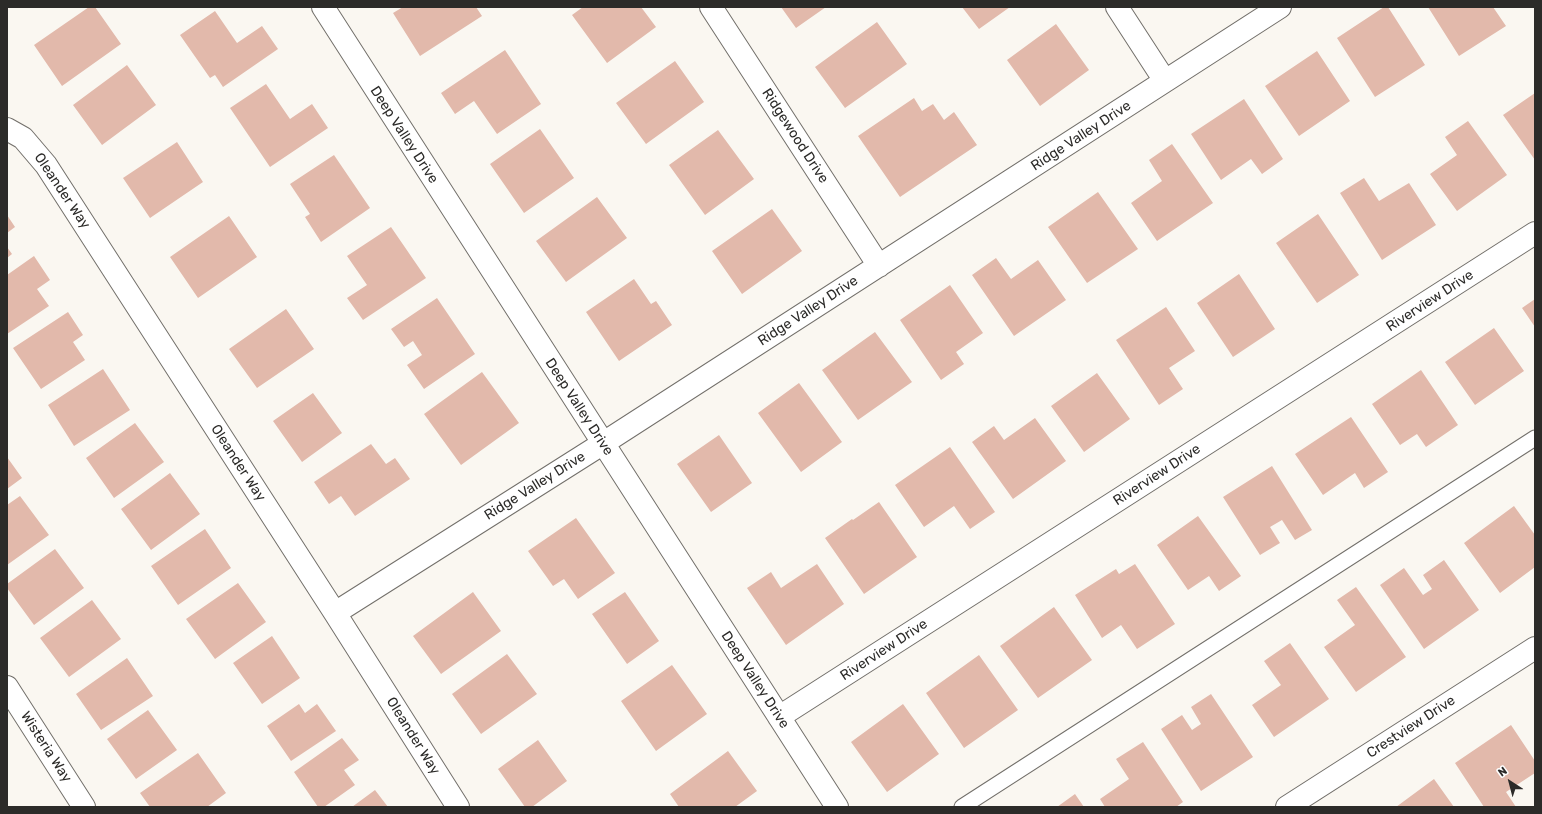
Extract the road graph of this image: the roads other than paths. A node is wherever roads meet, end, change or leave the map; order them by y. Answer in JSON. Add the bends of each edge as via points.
{"nodes":[{"id":1,"x":323,"y":7,"type":"edge"},
{"id":2,"x":711,"y":7,"type":"edge"},
{"id":3,"x":1117,"y":7,"type":"edge"},
{"id":4,"x":1280,"y":7,"type":"edge"},
{"id":5,"x":1165,"y":82,"type":"junction"},
{"id":6,"x":7,"y":129,"type":"edge"},
{"id":7,"x":1535,"y":233,"type":"edge"},
{"id":8,"x":879,"y":266,"type":"junction"},
{"id":9,"x":1535,"y":438,"type":"edge"},
{"id":10,"x":602,"y":444,"type":"junction"},
{"id":11,"x":335,"y":613,"type":"junction"},
{"id":12,"x":1535,"y":648,"type":"edge"},
{"id":13,"x":7,"y":687,"type":"edge"},
{"id":14,"x":779,"y":717,"type":"junction"},
{"id":15,"x":84,"y":807,"type":"edge"},
{"id":16,"x":458,"y":807,"type":"edge"},
{"id":17,"x":836,"y":807,"type":"edge"},
{"id":18,"x":962,"y":807,"type":"edge"},
{"id":19,"x":1287,"y":807,"type":"edge"}],
"edges":[{"from":1,"to":10,"type":"street","name":"Deep Valley Drive"},
{"from":2,"to":8,"type":"street","name":"Ridgewood Drive"},
{"from":3,"to":5,"type":"street"},
{"from":4,"to":5,"type":"street","name":"Ridge Valley Drive"},
{"from":5,"to":8,"type":"street","name":"Ridge Valley Drive"},
{"from":6,"to":11,"type":"street","name":"Oleander Way","via":[[23,138],[46,165]]},
{"from":7,"to":14,"type":"street","name":"Riverview Drive"},
{"from":8,"to":10,"type":"street","name":"Ridge Valley Drive"},
{"from":9,"to":18,"type":"lane"},
{"from":10,"to":11,"type":"street","name":"Ridge Valley Drive"},
{"from":10,"to":14,"type":"street","name":"Deep Valley Drive"},
{"from":11,"to":16,"type":"street","name":"Oleander Way"},
{"from":12,"to":19,"type":"street","name":"Crestview Drive"},
{"from":13,"to":15,"type":"street","name":"Wisteria Way"},
{"from":14,"to":17,"type":"street","name":"Deep Valley Drive"}]}
